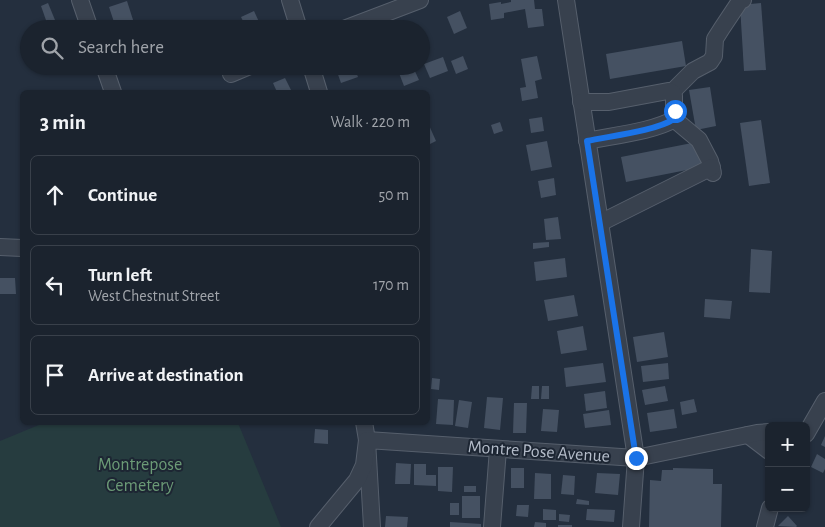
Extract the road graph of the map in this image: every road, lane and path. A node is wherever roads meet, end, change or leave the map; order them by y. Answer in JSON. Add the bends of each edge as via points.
{"nodes":[{"id":1,"x":80,"y":0,"type":"edge"},
{"id":2,"x":290,"y":0,"type":"edge"},
{"id":3,"x":420,"y":0,"type":"edge"},
{"id":4,"x":566,"y":0,"type":"edge"},
{"id":5,"x":743,"y":0,"type":"edge"},
{"id":6,"x":87,"y":20,"type":"edge"},
{"id":7,"x":296,"y":20,"type":"edge"},
{"id":8,"x":368,"y":20,"type":"edge"},
{"id":9,"x":107,"y":75,"type":"edge"},
{"id":10,"x":314,"y":75,"type":"edge"},
{"id":11,"x":112,"y":90,"type":"edge"},
{"id":12,"x":318,"y":90,"type":"edge"},
{"id":13,"x":672,"y":92,"type":"junction"},
{"id":14,"x":581,"y":102,"type":"junction"},
{"id":15,"x":674,"y":119,"type":"junction"},
{"id":16,"x":587,"y":141,"type":"junction"},
{"id":17,"x":600,"y":223,"type":"junction"},
{"id":18,"x":0,"y":247,"type":"edge"},
{"id":19,"x":20,"y":248,"type":"edge"},
{"id":20,"x":825,"y":401,"type":"edge"},
{"id":21,"x":364,"y":425,"type":"edge"},
{"id":22,"x":810,"y":427,"type":"edge"},
{"id":23,"x":765,"y":433,"type":"edge"},
{"id":24,"x":748,"y":435,"type":"junction"},
{"id":25,"x":366,"y":440,"type":"junction"},
{"id":26,"x":765,"y":448,"type":"edge"},
{"id":27,"x":498,"y":449,"type":"junction"},
{"id":28,"x":636,"y":458,"type":"junction"},
{"id":29,"x":769,"y":512,"type":"edge"},
{"id":30,"x":318,"y":527,"type":"edge"},
{"id":31,"x":372,"y":527,"type":"edge"},
{"id":32,"x":492,"y":527,"type":"edge"},
{"id":33,"x":631,"y":527,"type":"edge"},
{"id":34,"x":765,"y":527,"type":"edge"}],
"edges":[{"from":1,"to":6,"type":"street"},
{"from":2,"to":7,"type":"street"},
{"from":3,"to":8,"type":"street"},
{"from":4,"to":14,"type":"street"},
{"from":5,"to":13,"type":"street","via":[[722,28],[710,62],[693,71]]},
{"from":9,"to":11,"type":"street"},
{"from":10,"to":12,"type":"street"},
{"from":13,"to":14,"type":"street","via":[[609,102]]},
{"from":13,"to":15,"type":"street"},
{"from":14,"to":16,"type":"street"},
{"from":15,"to":16,"type":"street","via":[[652,128]]},
{"from":15,"to":17,"type":"street","via":[[699,140],[712,170]]},
{"from":16,"to":17,"type":"street"},
{"from":17,"to":28,"type":"street"},
{"from":18,"to":19,"type":"street"},
{"from":20,"to":22,"type":"street"},
{"from":21,"to":25,"type":"street"},
{"from":23,"to":24,"type":"street","name":"Montre Pose Avenue"},
{"from":24,"to":26,"type":"street"},
{"from":24,"to":28,"type":"street","name":"Montre Pose Avenue"},
{"from":25,"to":27,"type":"street","name":"Montre Pose Avenue"},
{"from":25,"to":30,"type":"street","via":[[364,465],[356,480]]},
{"from":25,"to":31,"type":"street"},
{"from":27,"to":28,"type":"street","name":"Montre Pose Avenue"},
{"from":27,"to":32,"type":"street"},
{"from":28,"to":33,"type":"street"},
{"from":29,"to":34,"type":"street"}]}
